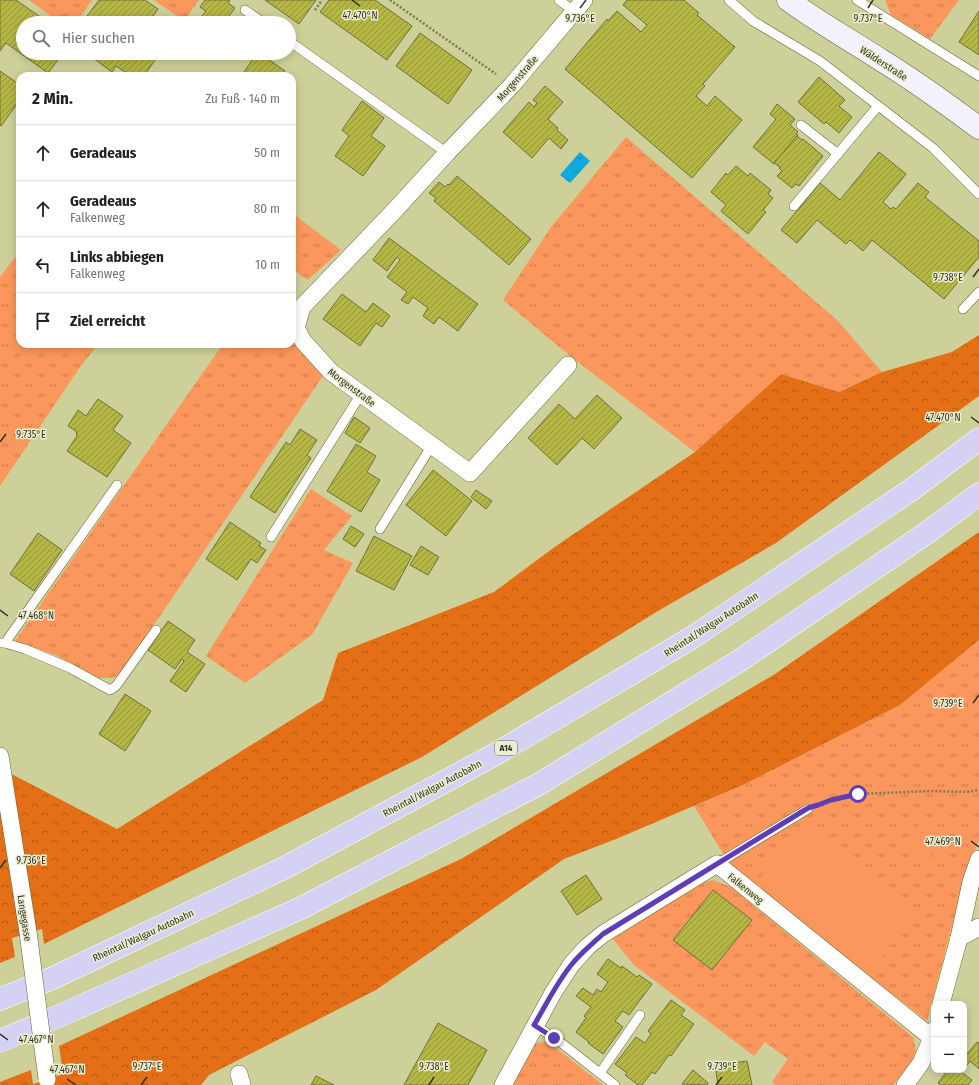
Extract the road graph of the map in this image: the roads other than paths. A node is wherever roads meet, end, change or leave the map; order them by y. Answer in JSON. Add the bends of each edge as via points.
{"nodes":[{"id":1,"x":559,"y":0,"type":"edge"},
{"id":2,"x":729,"y":0,"type":"edge"},
{"id":3,"x":788,"y":0,"type":"edge"},
{"id":4,"x":857,"y":0,"type":"edge"},
{"id":5,"x":871,"y":4,"type":"edge"},
{"id":6,"x":579,"y":6,"type":"edge"},
{"id":7,"x":245,"y":10,"type":"dead end"},
{"id":8,"x":254,"y":16,"type":"edge"},
{"id":9,"x":296,"y":46,"type":"edge"},
{"id":10,"x":979,"y":76,"type":"edge"},
{"id":11,"x":878,"y":106,"type":"junction"},
{"id":12,"x":801,"y":125,"type":"dead end"},
{"id":13,"x":979,"y":128,"type":"edge"},
{"id":14,"x":447,"y":153,"type":"junction"},
{"id":15,"x":838,"y":154,"type":"junction"},
{"id":16,"x":979,"y":194,"type":"edge"},
{"id":17,"x":794,"y":206,"type":"dead end"},
{"id":18,"x":979,"y":292,"type":"edge"},
{"id":19,"x":963,"y":309,"type":"dead end"},
{"id":20,"x":296,"y":318,"type":"edge"},
{"id":21,"x":296,"y":328,"type":"edge"},
{"id":22,"x":568,"y":365,"type":"dead end"},
{"id":23,"x":361,"y":394,"type":"junction"},
{"id":24,"x":979,"y":439,"type":"edge"},
{"id":25,"x":432,"y":445,"type":"junction"},
{"id":26,"x":117,"y":485,"type":"dead end"},
{"id":27,"x":979,"y":494,"type":"edge"},
{"id":28,"x":380,"y":529,"type":"dead end"},
{"id":29,"x":270,"y":537,"type":"dead end"},
{"id":30,"x":156,"y":630,"type":"dead end"},
{"id":31,"x":2,"y":643,"type":"edge"},
{"id":32,"x":0,"y":761,"type":"edge"},
{"id":33,"x":808,"y":808,"type":"road end"},
{"id":34,"x":979,"y":859,"type":"edge"},
{"id":35,"x":717,"y":864,"type":"junction"},
{"id":36,"x":979,"y":927,"type":"edge"},
{"id":37,"x":959,"y":938,"type":"junction"},
{"id":38,"x":0,"y":1000,"type":"edge"},
{"id":39,"x":942,"y":1001,"type":"edge"},
{"id":40,"x":640,"y":1015,"type":"dead end"},
{"id":41,"x":534,"y":1025,"type":"junction"},
{"id":42,"x":931,"y":1032,"type":"edge"},
{"id":43,"x":932,"y":1037,"type":"edge"},
{"id":44,"x":0,"y":1041,"type":"edge"},
{"id":45,"x":600,"y":1073,"type":"junction"},
{"id":46,"x":48,"y":1082,"type":"edge"},
{"id":47,"x":503,"y":1085,"type":"edge"},
{"id":48,"x":615,"y":1085,"type":"edge"},
{"id":49,"x":904,"y":1085,"type":"edge"}],
"edges":[{"from":1,"to":6,"type":"lane"},
{"from":2,"to":11,"type":"lane","via":[[753,20],[820,61]]},
{"from":3,"to":13,"type":"main road","name":"Wälderstraße","via":[[940,99]]},
{"from":4,"to":5,"type":"lane"},
{"from":5,"to":10,"type":"lane"},
{"from":6,"to":14,"type":"street","name":"Morgenstraße","via":[[512,85]]},
{"from":7,"to":8,"type":"lane"},
{"from":9,"to":14,"type":"lane"},
{"from":11,"to":15,"type":"lane"},
{"from":11,"to":16,"type":"lane","via":[[933,148]]},
{"from":12,"to":15,"type":"lane"},
{"from":14,"to":20,"type":"street","name":"Morgenstraße","via":[[302,307]]},
{"from":15,"to":17,"type":"lane"},
{"from":18,"to":19,"type":"lane"},
{"from":21,"to":23,"type":"street","name":"Morgenstraße","via":[[303,341],[331,372]]},
{"from":22,"to":25,"type":"street","name":"Morgenstraße","via":[[470,473]]},
{"from":23,"to":25,"type":"street","name":"Morgenstraße"},
{"from":23,"to":29,"type":"lane"},
{"from":24,"to":38,"type":"highway","name":"Rheintal/Walgau Autobahn","number":"A14","via":[[911,490],[693,638],[494,755],[286,867],[53,978]]},
{"from":25,"to":28,"type":"lane"},
{"from":26,"to":31,"type":"lane"},
{"from":27,"to":44,"type":"highway","via":[[928,532],[739,661],[541,783],[301,908]]},
{"from":30,"to":31,"type":"lane","via":[[116,686],[110,690],[70,668]]},
{"from":32,"to":46,"type":"street","name":"Langegasse","bridge":true,"via":[[28,932]]},
{"from":33,"to":35,"type":"lane"},
{"from":34,"to":37,"type":"street","via":[[971,882]]},
{"from":35,"to":41,"type":"street","via":[[603,934],[587,947],[571,965]]},
{"from":35,"to":42,"type":"street","name":"Falkenweg"},
{"from":36,"to":37,"type":"street"},
{"from":37,"to":39,"type":"street"},
{"from":40,"to":45,"type":"lane"},
{"from":41,"to":45,"type":"lane"},
{"from":41,"to":47,"type":"street"},
{"from":43,"to":49,"type":"street","via":[[921,1063]]},
{"from":45,"to":48,"type":"lane"}]}
